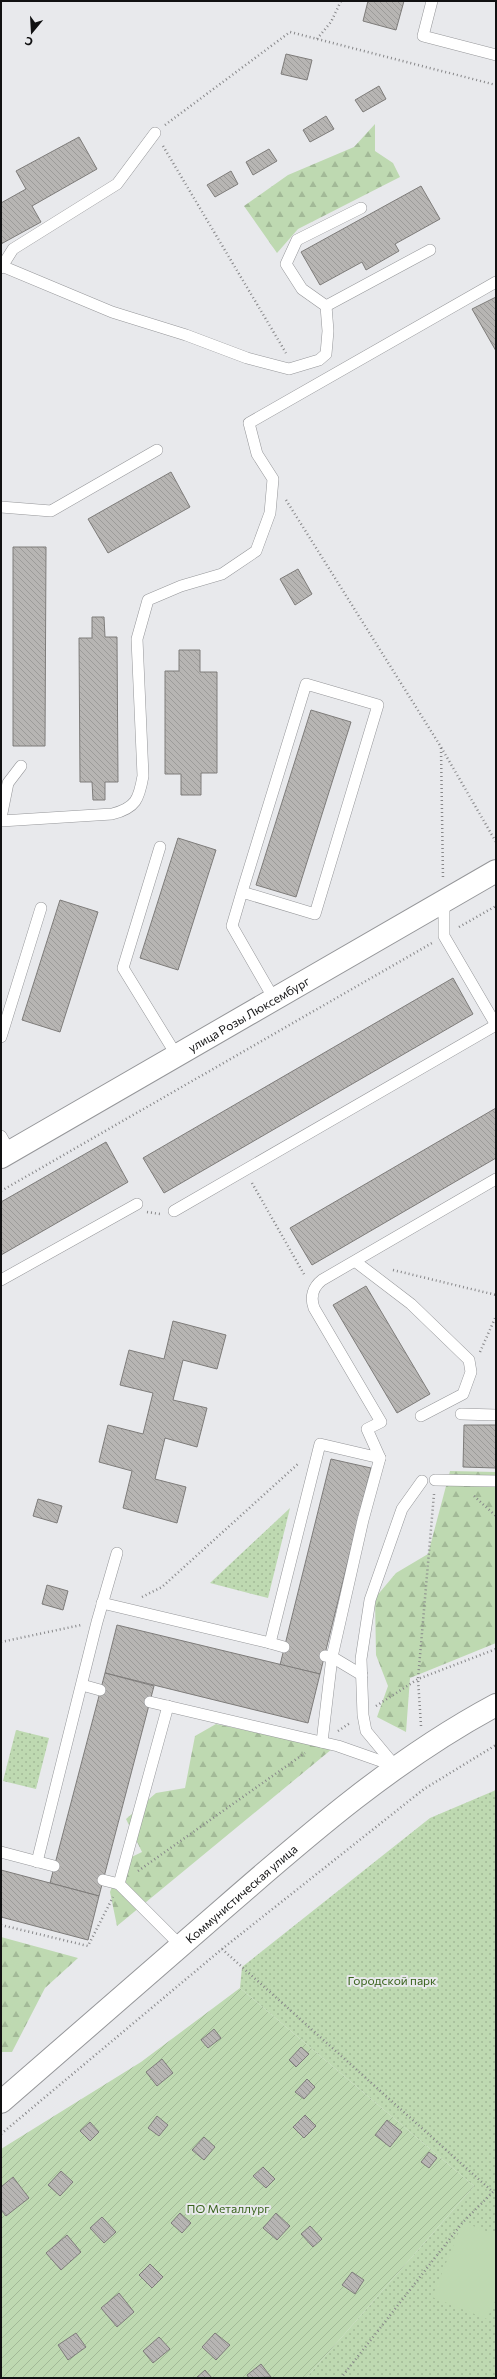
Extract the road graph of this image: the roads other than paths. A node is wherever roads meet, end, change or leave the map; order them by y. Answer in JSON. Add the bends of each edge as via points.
{"nodes":[{"id":1,"x":432,"y":1,"type":"edge"},
{"id":2,"x":496,"y":55,"type":"edge"},
{"id":3,"x":155,"y":133,"type":"road end"},
{"id":4,"x":361,"y":208,"type":"dead end"},
{"id":5,"x":430,"y":250,"type":"dead end"},
{"id":6,"x":2,"y":267,"type":"edge"},
{"id":7,"x":496,"y":282,"type":"edge"},
{"id":8,"x":326,"y":306,"type":"junction"},
{"id":9,"x":158,"y":450,"type":"dead end"},
{"id":10,"x":1,"y":507,"type":"edge"},
{"id":11,"x":21,"y":766,"type":"dead end"},
{"id":12,"x":1,"y":820,"type":"edge"},
{"id":13,"x":160,"y":847,"type":"dead end"},
{"id":14,"x":496,"y":871,"type":"edge"},
{"id":15,"x":242,"y":892,"type":"junction"},
{"id":16,"x":444,"y":901,"type":"junction"},
{"id":17,"x":41,"y":908,"type":"dead end"},
{"id":18,"x":274,"y":999,"type":"junction"},
{"id":19,"x":496,"y":1025,"type":"edge"},
{"id":20,"x":1,"y":1037,"type":"edge"},
{"id":21,"x":176,"y":1056,"type":"junction"},
{"id":22,"x":4,"y":1148,"type":"edge"},
{"id":23,"x":496,"y":1178,"type":"edge"},
{"id":24,"x":139,"y":1208,"type":"road end"},
{"id":25,"x":174,"y":1211,"type":"dead end"},
{"id":26,"x":356,"y":1262,"type":"junction"},
{"id":27,"x":1,"y":1280,"type":"edge"},
{"id":28,"x":461,"y":1414,"type":"dead end"},
{"id":29,"x":496,"y":1415,"type":"edge"},
{"id":30,"x":421,"y":1416,"type":"dead end"},
{"id":31,"x":380,"y":1458,"type":"junction"},
{"id":32,"x":435,"y":1480,"type":"road end"},
{"id":33,"x":422,"y":1481,"type":"dead end"},
{"id":34,"x":496,"y":1481,"type":"edge"},
{"id":35,"x":117,"y":1552,"type":"dead end"},
{"id":36,"x":102,"y":1603,"type":"junction"},
{"id":37,"x":270,"y":1643,"type":"junction"},
{"id":38,"x":284,"y":1647,"type":"dead end"},
{"id":39,"x":328,"y":1657,"type":"junction"},
{"id":40,"x":362,"y":1675,"type":"junction"},
{"id":41,"x":82,"y":1685,"type":"junction"},
{"id":42,"x":100,"y":1690,"type":"dead end"},
{"id":43,"x":150,"y":1702,"type":"dead end"},
{"id":44,"x":496,"y":1705,"type":"edge"},
{"id":45,"x":168,"y":1706,"type":"junction"},
{"id":46,"x":322,"y":1742,"type":"junction"},
{"id":47,"x":396,"y":1767,"type":"junction"},
{"id":48,"x":1,"y":1852,"type":"edge"},
{"id":49,"x":37,"y":1862,"type":"junction"},
{"id":50,"x":54,"y":1866,"type":"dead end"},
{"id":51,"x":103,"y":1880,"type":"dead end"},
{"id":52,"x":120,"y":1884,"type":"junction"},
{"id":53,"x":181,"y":1946,"type":"junction"},
{"id":54,"x":1,"y":2102,"type":"edge"}],
"edges":[{"from":1,"to":2,"type":"lane","via":[[423,36]]},
{"from":3,"to":6,"type":"lane","via":[[117,184],[13,250]]},
{"from":4,"to":8,"type":"lane","via":[[298,240],[286,264],[302,289]]},
{"from":5,"to":8,"type":"lane"},
{"from":6,"to":8,"type":"lane","via":[[112,312],[186,335],[247,358],[289,369],[319,360],[326,354]]},
{"from":7,"to":12,"type":"lane","via":[[249,423],[257,454],[273,479],[270,513],[256,551],[222,574],[181,586],[148,600],[137,639],[143,776],[140,793],[134,804],[125,811],[112,814]]},
{"from":9,"to":10,"type":"lane","via":[[51,511]]},
{"from":11,"to":12,"type":"lane","via":[[8,783]]},
{"from":13,"to":21,"type":"lane","via":[[123,968]]},
{"from":14,"to":16,"type":"street","name":"улица Розы Люксембург"},
{"from":15,"to":15,"type":"lane","via":[[315,914],[378,705],[306,684]]},
{"from":15,"to":18,"type":"lane","via":[[232,926]]},
{"from":16,"to":18,"type":"street","name":"улица Розы Люксембург"},
{"from":16,"to":19,"type":"lane","via":[[444,936]]},
{"from":17,"to":20,"type":"lane"},
{"from":18,"to":21,"type":"street","name":"улица Розы Люксембург"},
{"from":19,"to":25,"type":"lane"},
{"from":21,"to":22,"type":"street","name":"улица Розы Люксембург"},
{"from":23,"to":26,"type":"lane"},
{"from":24,"to":27,"type":"lane"},
{"from":26,"to":30,"type":"lane","via":[[411,1304],[469,1360],[471,1372],[463,1394]]},
{"from":26,"to":31,"type":"lane","via":[[322,1280],[313,1290],[314,1308],[381,1422],[366,1429]]},
{"from":28,"to":29,"type":"lane"},
{"from":31,"to":37,"type":"lane","via":[[320,1444]]},
{"from":31,"to":39,"type":"lane"},
{"from":32,"to":34,"type":"lane"},
{"from":33,"to":40,"type":"lane","via":[[402,1509],[370,1600],[361,1660]]},
{"from":35,"to":36,"type":"lane"},
{"from":36,"to":37,"type":"lane"},
{"from":36,"to":41,"type":"lane"},
{"from":37,"to":38,"type":"lane"},
{"from":39,"to":40,"type":"lane"},
{"from":39,"to":46,"type":"lane"},
{"from":40,"to":47,"type":"lane","via":[[366,1730]]},
{"from":41,"to":42,"type":"lane"},
{"from":41,"to":49,"type":"lane"},
{"from":43,"to":45,"type":"lane"},
{"from":44,"to":47,"type":"street","name":"Коммунистическая улица"},
{"from":45,"to":46,"type":"lane"},
{"from":45,"to":52,"type":"lane"},
{"from":46,"to":47,"type":"lane"},
{"from":47,"to":53,"type":"street","name":"Коммунистическая улица","via":[[316,1828]]},
{"from":48,"to":49,"type":"lane"},
{"from":49,"to":50,"type":"lane"},
{"from":51,"to":52,"type":"lane"},
{"from":52,"to":53,"type":"lane"},
{"from":53,"to":54,"type":"street","name":"Коммунистическая улица"}]}
